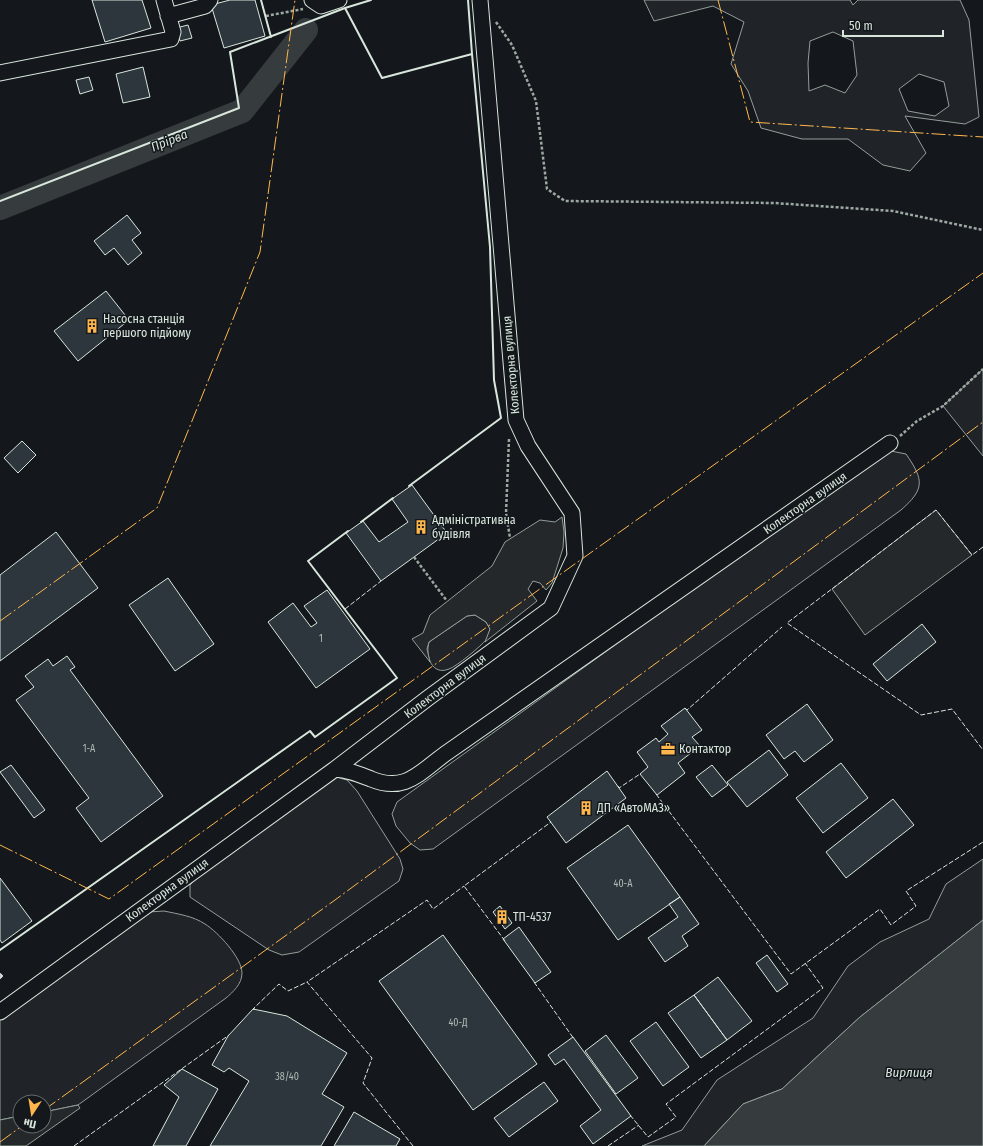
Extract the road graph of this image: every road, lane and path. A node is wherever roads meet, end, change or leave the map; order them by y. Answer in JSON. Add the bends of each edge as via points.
{"nodes":[{"id":1,"x":164,"y":0,"type":"edge"},
{"id":2,"x":210,"y":0,"type":"edge"},
{"id":3,"x":339,"y":0,"type":"edge"},
{"id":4,"x":480,"y":0,"type":"edge"},
{"id":5,"x":316,"y":3,"type":"edge"},
{"id":6,"x":168,"y":16,"type":"junction"},
{"id":7,"x":266,"y":16,"type":"dead end"},
{"id":8,"x":494,"y":19,"type":"dead end"},
{"id":9,"x":0,"y":73,"type":"edge"},
{"id":10,"x":983,"y":230,"type":"edge"},
{"id":11,"x":983,"y":369,"type":"edge"},
{"id":12,"x":516,"y":420,"type":"junction"},
{"id":13,"x":890,"y":444,"type":"joint"},
{"id":14,"x":510,"y":538,"type":"dead end"},
{"id":15,"x":414,"y":557,"type":"dead end"},
{"id":16,"x":447,"y":601,"type":"dead end"},
{"id":17,"x":335,"y":769,"type":"junction"},
{"id":18,"x":0,"y":1012,"type":"edge"}],
"edges":[{"from":1,"to":6,"type":"street"},
{"from":2,"to":6,"type":"street","via":[[205,6]]},
{"from":3,"to":5,"type":"street"},
{"from":4,"to":12,"type":"street","name":"Колекторна вулиця"},
{"from":5,"to":7,"type":"path"},
{"from":6,"to":9,"type":"street","via":[[173,35],[171,39]]},
{"from":8,"to":10,"type":"path","via":[[512,45],[536,101],[547,189],[565,201],[774,202],[893,211]]},
{"from":11,"to":13,"type":"path","via":[[942,406],[917,421]]},
{"from":12,"to":14,"type":"path","via":[[510,434],[506,513]]},
{"from":12,"to":17,"type":"street","name":"Колекторна вулиця","via":[[528,446],[572,512],[575,556],[551,608]]},
{"from":13,"to":17,"type":"street","name":"Колекторна вулиця","via":[[451,749],[409,781],[398,785]]},
{"from":15,"to":16,"type":"path"},
{"from":17,"to":18,"type":"street","name":"Колекторна вулиця"}]}
